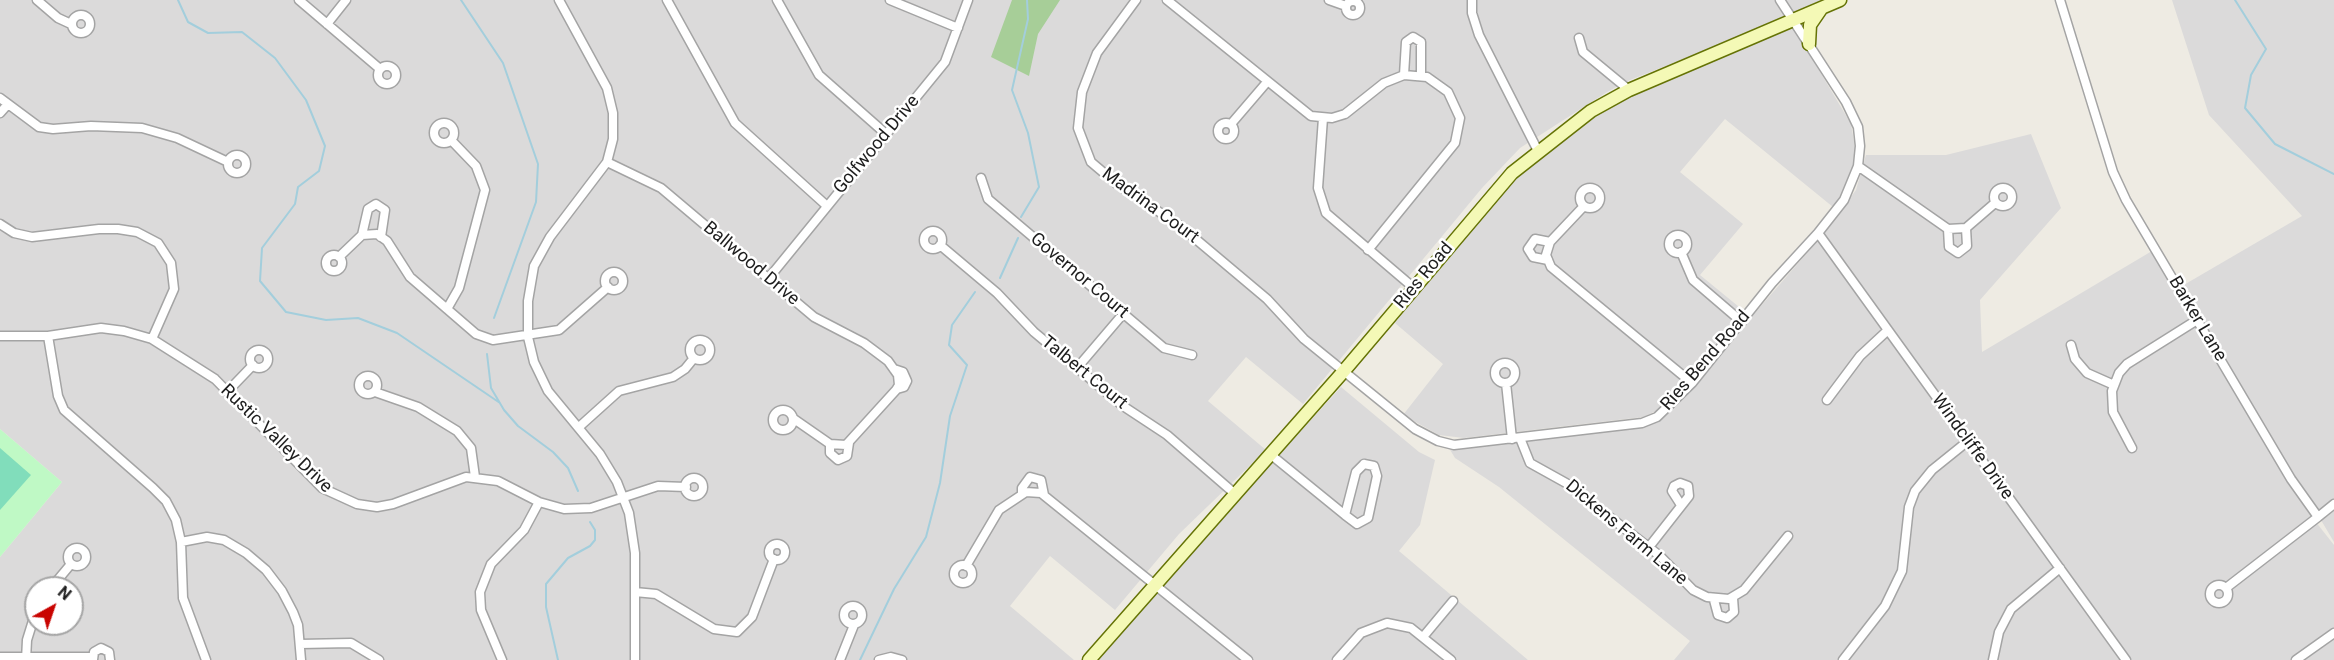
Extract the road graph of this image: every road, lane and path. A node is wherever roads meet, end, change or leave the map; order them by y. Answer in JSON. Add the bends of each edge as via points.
{"nodes":[{"id":1,"x":37,"y":0,"type":"edge"},
{"id":2,"x":299,"y":0,"type":"edge"},
{"id":3,"x":346,"y":0,"type":"edge"},
{"id":4,"x":560,"y":0,"type":"edge"},
{"id":5,"x":667,"y":0,"type":"edge"},
{"id":6,"x":777,"y":0,"type":"edge"},
{"id":7,"x":890,"y":0,"type":"edge"},
{"id":8,"x":968,"y":0,"type":"edge"},
{"id":9,"x":1136,"y":0,"type":"edge"},
{"id":10,"x":1167,"y":0,"type":"edge"},
{"id":11,"x":1329,"y":0,"type":"edge"},
{"id":12,"x":1472,"y":0,"type":"edge"},
{"id":13,"x":1780,"y":0,"type":"edge"},
{"id":14,"x":1840,"y":0,"type":"edge"},
{"id":15,"x":2060,"y":0,"type":"edge"},
{"id":16,"x":1346,"y":6,"type":"dead end"},
{"id":17,"x":1821,"y":8,"type":"junction"},
{"id":18,"x":1794,"y":20,"type":"junction"},
{"id":19,"x":71,"y":24,"type":"dead end"},
{"id":20,"x":327,"y":24,"type":"junction"},
{"id":21,"x":958,"y":28,"type":"junction"},
{"id":22,"x":1580,"y":38,"type":"dead end"},
{"id":23,"x":1809,"y":44,"type":"junction"},
{"id":24,"x":380,"y":69,"type":"dead end"},
{"id":25,"x":1404,"y":75,"type":"junction"},
{"id":26,"x":1421,"y":75,"type":"junction"},
{"id":27,"x":1267,"y":82,"type":"junction"},
{"id":28,"x":1629,"y":90,"type":"junction"},
{"id":29,"x":0,"y":98,"type":"edge"},
{"id":30,"x":8,"y":104,"type":"junction"},
{"id":31,"x":0,"y":113,"type":"edge"},
{"id":32,"x":1323,"y":118,"type":"junction"},
{"id":33,"x":1232,"y":124,"type":"dead end"},
{"id":34,"x":886,"y":135,"type":"junction"},
{"id":35,"x":451,"y":140,"type":"dead end"},
{"id":36,"x":1538,"y":151,"type":"junction"},
{"id":37,"x":228,"y":162,"type":"dead end"},
{"id":38,"x":607,"y":162,"type":"junction"},
{"id":39,"x":1858,"y":166,"type":"junction"},
{"id":40,"x":981,"y":178,"type":"dead end"},
{"id":41,"x":1995,"y":203,"type":"dead end"},
{"id":42,"x":827,"y":206,"type":"junction"},
{"id":43,"x":1584,"y":206,"type":"dead end"},
{"id":44,"x":0,"y":224,"type":"edge"},
{"id":45,"x":1966,"y":228,"type":"junction"},
{"id":46,"x":1948,"y":229,"type":"junction"},
{"id":47,"x":1818,"y":233,"type":"junction"},
{"id":48,"x":362,"y":235,"type":"junction"},
{"id":49,"x":381,"y":237,"type":"junction"},
{"id":50,"x":1550,"y":242,"type":"junction"},
{"id":51,"x":940,"y":245,"type":"dead end"},
{"id":52,"x":1368,"y":250,"type":"junction"},
{"id":53,"x":1681,"y":252,"type":"dead end"},
{"id":54,"x":339,"y":257,"type":"dead end"},
{"id":55,"x":1548,"y":260,"type":"junction"},
{"id":56,"x":768,"y":279,"type":"junction"},
{"id":57,"x":608,"y":287,"type":"dead end"},
{"id":58,"x":1414,"y":288,"type":"junction"},
{"id":59,"x":447,"y":309,"type":"junction"},
{"id":60,"x":1123,"y":314,"type":"junction"},
{"id":61,"x":2197,"y":320,"type":"junction"},
{"id":62,"x":1742,"y":322,"type":"junction"},
{"id":63,"x":1888,"y":330,"type":"junction"},
{"id":64,"x":0,"y":336,"type":"edge"},
{"id":65,"x":48,"y":336,"type":"junction"},
{"id":66,"x":528,"y":337,"type":"junction"},
{"id":67,"x":152,"y":339,"type":"junction"},
{"id":68,"x":2071,"y":345,"type":"dead end"},
{"id":69,"x":1192,"y":355,"type":"dead end"},
{"id":70,"x":694,"y":358,"type":"dead end"},
{"id":71,"x":253,"y":365,"type":"dead end"},
{"id":72,"x":1077,"y":368,"type":"junction"},
{"id":73,"x":1343,"y":372,"type":"junction"},
{"id":74,"x":1506,"y":383,"type":"dead end"},
{"id":75,"x":1692,"y":383,"type":"junction"},
{"id":76,"x":2114,"y":385,"type":"junction"},
{"id":77,"x":228,"y":391,"type":"junction"},
{"id":78,"x":375,"y":392,"type":"dead end"},
{"id":79,"x":1827,"y":400,"type":"dead end"},
{"id":80,"x":794,"y":419,"type":"dead end"},
{"id":81,"x":579,"y":427,"type":"junction"},
{"id":82,"x":1516,"y":439,"type":"junction"},
{"id":83,"x":1968,"y":441,"type":"junction"},
{"id":84,"x":849,"y":443,"type":"junction"},
{"id":85,"x":830,"y":444,"type":"junction"},
{"id":86,"x":2132,"y":448,"type":"dead end"},
{"id":87,"x":1270,"y":454,"type":"junction"},
{"id":88,"x":475,"y":477,"type":"junction"},
{"id":89,"x":686,"y":487,"type":"dead end"},
{"id":90,"x":1234,"y":493,"type":"junction"},
{"id":91,"x":1022,"y":494,"type":"junction"},
{"id":92,"x":1044,"y":495,"type":"junction"},
{"id":93,"x":623,"y":498,"type":"junction"},
{"id":94,"x":539,"y":501,"type":"junction"},
{"id":95,"x":2334,"y":504,"type":"edge"},
{"id":96,"x":1682,"y":505,"type":"dead end"},
{"id":97,"x":1345,"y":516,"type":"junction"},
{"id":98,"x":2318,"y":517,"type":"junction"},
{"id":99,"x":1788,"y":536,"type":"dead end"},
{"id":100,"x":181,"y":542,"type":"junction"},
{"id":101,"x":1649,"y":548,"type":"junction"},
{"id":102,"x":774,"y":559,"type":"dead end"},
{"id":103,"x":71,"y":564,"type":"dead end"},
{"id":104,"x":966,"y":566,"type":"dead end"},
{"id":105,"x":2060,"y":568,"type":"junction"},
{"id":106,"x":61,"y":576,"type":"edge"},
{"id":107,"x":1154,"y":583,"type":"junction"},
{"id":108,"x":2226,"y":588,"type":"dead end"},
{"id":109,"x":635,"y":592,"type":"junction"},
{"id":110,"x":1733,"y":598,"type":"junction"},
{"id":111,"x":1714,"y":600,"type":"junction"},
{"id":112,"x":1453,"y":601,"type":"dead end"},
{"id":113,"x":854,"y":625,"type":"dead end"},
{"id":114,"x":2334,"y":633,"type":"edge"},
{"id":115,"x":28,"y":636,"type":"edge"},
{"id":116,"x":1423,"y":637,"type":"junction"},
{"id":117,"x":300,"y":644,"type":"junction"},
{"id":118,"x":0,"y":657,"type":"edge"},
{"id":119,"x":26,"y":659,"type":"edge"},
{"id":120,"x":92,"y":659,"type":"edge"},
{"id":121,"x":110,"y":660,"type":"edge"},
{"id":122,"x":206,"y":660,"type":"edge"},
{"id":123,"x":301,"y":660,"type":"edge"},
{"id":124,"x":379,"y":660,"type":"edge"},
{"id":125,"x":502,"y":660,"type":"edge"},
{"id":126,"x":635,"y":660,"type":"edge"},
{"id":127,"x":840,"y":660,"type":"edge"},
{"id":128,"x":879,"y":660,"type":"edge"},
{"id":129,"x":902,"y":660,"type":"edge"},
{"id":130,"x":1089,"y":660,"type":"edge"},
{"id":131,"x":1248,"y":660,"type":"edge"},
{"id":132,"x":1337,"y":660,"type":"edge"},
{"id":133,"x":1452,"y":660,"type":"edge"},
{"id":134,"x":1843,"y":660,"type":"edge"},
{"id":135,"x":1993,"y":660,"type":"edge"},
{"id":136,"x":2126,"y":660,"type":"edge"},
{"id":137,"x":2296,"y":660,"type":"edge"}],
"edges":[{"from":1,"to":19,"type":"street"},
{"from":2,"to":20,"type":"street"},
{"from":3,"to":20,"type":"street"},
{"from":4,"to":38,"type":"street","via":[[611,102],[614,123]]},
{"from":5,"to":42,"type":"street","via":[[735,123]]},
{"from":6,"to":34,"type":"street","via":[[819,75]]},
{"from":7,"to":21,"type":"street"},
{"from":8,"to":21,"type":"street","name":"Golfwood Drive"},
{"from":9,"to":73,"type":"street","name":"Madrina Court","via":[[1102,45],[1086,78],[1078,117],[1085,152],[1099,170],[1171,218],[1267,299]]},
{"from":10,"to":27,"type":"street"},
{"from":11,"to":16,"type":"street"},
{"from":12,"to":36,"type":"street","via":[[1479,35]]},
{"from":13,"to":18,"type":"street","name":"Ries Bend Road"},
{"from":14,"to":17,"type":"street","name":"Ries Road"},
{"from":15,"to":61,"type":"street","name":"Barker Lane","via":[[2113,172]]},
{"from":17,"to":18,"type":"street","name":"Ries Road"},
{"from":17,"to":23,"type":"street","via":[[1810,25]]},
{"from":18,"to":23,"type":"street","name":"Ries Bend Road"},
{"from":18,"to":28,"type":"street","name":"Ries Road"},
{"from":20,"to":24,"type":"street"},
{"from":21,"to":34,"type":"street","name":"Golfwood Drive","via":[[945,62]]},
{"from":22,"to":28,"type":"street","via":[[1583,52]]},
{"from":23,"to":39,"type":"street","name":"Ries Bend Road","via":[[1854,117],[1860,146]]},
{"from":25,"to":26,"type":"street"},
{"from":25,"to":26,"type":"street","via":[[1406,42],[1413,37],[1421,42]]},
{"from":25,"to":32,"type":"street","via":[[1384,83],[1352,111]]},
{"from":26,"to":52,"type":"street","via":[[1442,86],[1454,100],[1460,118],[1457,135],[1444,160]]},
{"from":27,"to":32,"type":"street","via":[[1305,112]]},
{"from":27,"to":33,"type":"street"},
{"from":28,"to":36,"type":"street","name":"Ries Road","via":[[1591,111]]},
{"from":29,"to":30,"type":"street"},
{"from":30,"to":31,"type":"street"},
{"from":30,"to":37,"type":"street","via":[[39,127],[142,128],[184,141]]},
{"from":32,"to":52,"type":"street","via":[[1318,188],[1321,202],[1330,218]]},
{"from":34,"to":42,"type":"street","name":"Golfwood Drive"},
{"from":35,"to":59,"type":"street","via":[[476,166],[485,190],[459,288]]},
{"from":36,"to":58,"type":"street","name":"Ries Road","via":[[1504,182]]},
{"from":38,"to":56,"type":"street","name":"Ballwood Drive","via":[[661,188]]},
{"from":38,"to":66,"type":"street","via":[[539,256],[529,289]]},
{"from":39,"to":46,"type":"street"},
{"from":39,"to":47,"type":"street","name":"Ries Bend Road","via":[[1851,187]]},
{"from":40,"to":60,"type":"street","name":"Governor Court","via":[[988,199]]},
{"from":41,"to":45,"type":"street"},
{"from":42,"to":56,"type":"street","name":"Golfwood Drive"},
{"from":43,"to":50,"type":"street"},
{"from":44,"to":67,"type":"street","via":[[14,233],[33,237],[118,230],[137,232],[158,243],[171,263],[175,280],[168,307]]},
{"from":45,"to":46,"type":"street"},
{"from":45,"to":46,"type":"street","via":[[1967,246],[1958,253],[1949,247]]},
{"from":47,"to":62,"type":"street","name":"Ries Bend Road"},
{"from":47,"to":63,"type":"street","name":"Windcliffe Drive"},
{"from":48,"to":49,"type":"street"},
{"from":48,"to":49,"type":"street","via":[[368,209],[376,204],[385,210]]},
{"from":48,"to":54,"type":"street"},
{"from":49,"to":59,"type":"street","via":[[410,277]]},
{"from":50,"to":55,"type":"street"},
{"from":50,"to":55,"type":"street","via":[[1535,239],[1528,249],[1533,257]]},
{"from":51,"to":72,"type":"street","name":"Talbert Court","via":[[998,293],[1026,325]]},
{"from":52,"to":58,"type":"street"},
{"from":53,"to":62,"type":"street","via":[[1693,280]]},
{"from":55,"to":75,"type":"street","via":[[1557,273]]},
{"from":56,"to":84,"type":"street","name":"Ballwood Drive","via":[[814,317],[864,343],[894,369],[899,381],[897,388]]},
{"from":57,"to":66,"type":"street","via":[[559,330]]},
{"from":58,"to":73,"type":"street","name":"Ries Road"},
{"from":59,"to":66,"type":"street","via":[[483,338]]},
{"from":60,"to":69,"type":"street","name":"Governor Court","via":[[1164,348]]},
{"from":60,"to":72,"type":"street"},
{"from":61,"to":76,"type":"street","via":[[2127,364]]},
{"from":61,"to":98,"type":"street","name":"Barker Lane","via":[[2291,479]]},
{"from":62,"to":75,"type":"street","name":"Ries Bend Road"},
{"from":63,"to":79,"type":"street","via":[[1860,356]]},
{"from":63,"to":83,"type":"street","name":"Windcliffe Drive"},
{"from":64,"to":65,"type":"street","name":"Rustic Valley Drive"},
{"from":65,"to":67,"type":"street","name":"Rustic Valley Drive","via":[[101,328]]},
{"from":65,"to":100,"type":"street","via":[[64,410],[160,495],[176,520]]},
{"from":66,"to":81,"type":"street","via":[[540,376],[554,400]]},
{"from":67,"to":77,"type":"street","name":"Rustic Valley Drive"},
{"from":68,"to":76,"type":"street","via":[[2075,359],[2087,373]]},
{"from":70,"to":81,"type":"street","via":[[673,377],[619,391]]},
{"from":71,"to":77,"type":"street"},
{"from":72,"to":90,"type":"street","name":"Talbert Court","via":[[1123,406],[1167,435]]},
{"from":73,"to":82,"type":"street","name":"Ries Bend Road","via":[[1415,429],[1438,441],[1454,445]]},
{"from":73,"to":87,"type":"street","name":"Ries Road"},
{"from":74,"to":82,"type":"street","name":"Dickens Farm Lane"},
{"from":75,"to":82,"type":"street","name":"Ries Bend Road","via":[[1665,412],[1642,423]]},
{"from":76,"to":86,"type":"street","via":[[2113,412]]},
{"from":77,"to":88,"type":"street","name":"Rustic Valley Drive","via":[[315,481],[347,502],[367,506],[393,504],[458,478]]},
{"from":78,"to":88,"type":"street","via":[[418,407],[457,431],[471,448]]},
{"from":80,"to":85,"type":"street","name":"Ballwood Drive"},
{"from":81,"to":93,"type":"street","via":[[609,467]]},
{"from":82,"to":101,"type":"street","name":"Dickens Farm Lane","via":[[1530,463],[1559,477]]},
{"from":83,"to":105,"type":"street","name":"Windcliffe Drive"},
{"from":83,"to":134,"type":"street","via":[[1932,470],[1915,491],[1909,507],[1902,571],[1885,606]]},
{"from":84,"to":85,"type":"street","via":[[841,447]]},
{"from":84,"to":85,"type":"street","name":"Ballwood Drive","via":[[847,456],[838,460],[830,453]]},
{"from":87,"to":90,"type":"street","name":"Ries Road"},
{"from":87,"to":97,"type":"street"},
{"from":88,"to":94,"type":"street","name":"Rustic Valley Drive","via":[[498,481]]},
{"from":89,"to":93,"type":"street","name":"Rustic Valley Drive","via":[[658,486]]},
{"from":90,"to":107,"type":"street","name":"Ries Road"},
{"from":91,"to":92,"type":"street"},
{"from":91,"to":92,"type":"street","via":[[1030,477],[1041,480]]},
{"from":91,"to":104,"type":"street","via":[[999,510]]},
{"from":92,"to":107,"type":"street"},
{"from":93,"to":94,"type":"street","name":"Rustic Valley Drive","via":[[582,509],[564,509]]},
{"from":93,"to":109,"type":"street","via":[[632,531]]},
{"from":94,"to":125,"type":"street","via":[[524,530],[491,564],[480,592],[481,610]]},
{"from":95,"to":98,"type":"street"},
{"from":96,"to":101,"type":"street"},
{"from":97,"to":97,"type":"street","via":[[1357,524],[1368,518],[1377,476],[1371,464],[1364,464],[1356,472]]},
{"from":98,"to":108,"type":"street"},
{"from":99,"to":110,"type":"street","name":"Dickens Farm Lane","via":[[1750,584]]},
{"from":100,"to":117,"type":"street","via":[[207,537],[224,540],[256,560],[282,591],[298,625]]},
{"from":100,"to":122,"type":"street","via":[[183,598]]},
{"from":101,"to":111,"type":"street","name":"Dickens Farm Lane","via":[[1694,590]]},
{"from":102,"to":109,"type":"street","via":[[752,617],[737,632],[714,629],[656,594]]},
{"from":103,"to":106,"type":"street"},
{"from":105,"to":135,"type":"street","via":[[2011,609],[1996,640]]},
{"from":105,"to":136,"type":"street","name":"Windcliffe Drive"},
{"from":107,"to":130,"type":"street","name":"Ries Road"},
{"from":107,"to":131,"type":"street"},
{"from":109,"to":126,"type":"street"},
{"from":110,"to":111,"type":"street"},
{"from":110,"to":111,"type":"street","name":"Dickens Farm Lane","via":[[1734,612],[1727,618],[1718,615]]},
{"from":112,"to":116,"type":"street"},
{"from":113,"to":127,"type":"street"},
{"from":114,"to":137,"type":"street"},
{"from":115,"to":119,"type":"street"},
{"from":116,"to":132,"type":"street","via":[[1404,625],[1377,625],[1361,633]]},
{"from":116,"to":133,"type":"street"},
{"from":117,"to":123,"type":"street"},
{"from":117,"to":124,"type":"street","via":[[351,643]]},
{"from":118,"to":119,"type":"street"},
{"from":119,"to":120,"type":"street"},
{"from":120,"to":121,"type":"street","via":[[94,652],[102,648],[109,652]]},
{"from":128,"to":129,"type":"street"}]}
